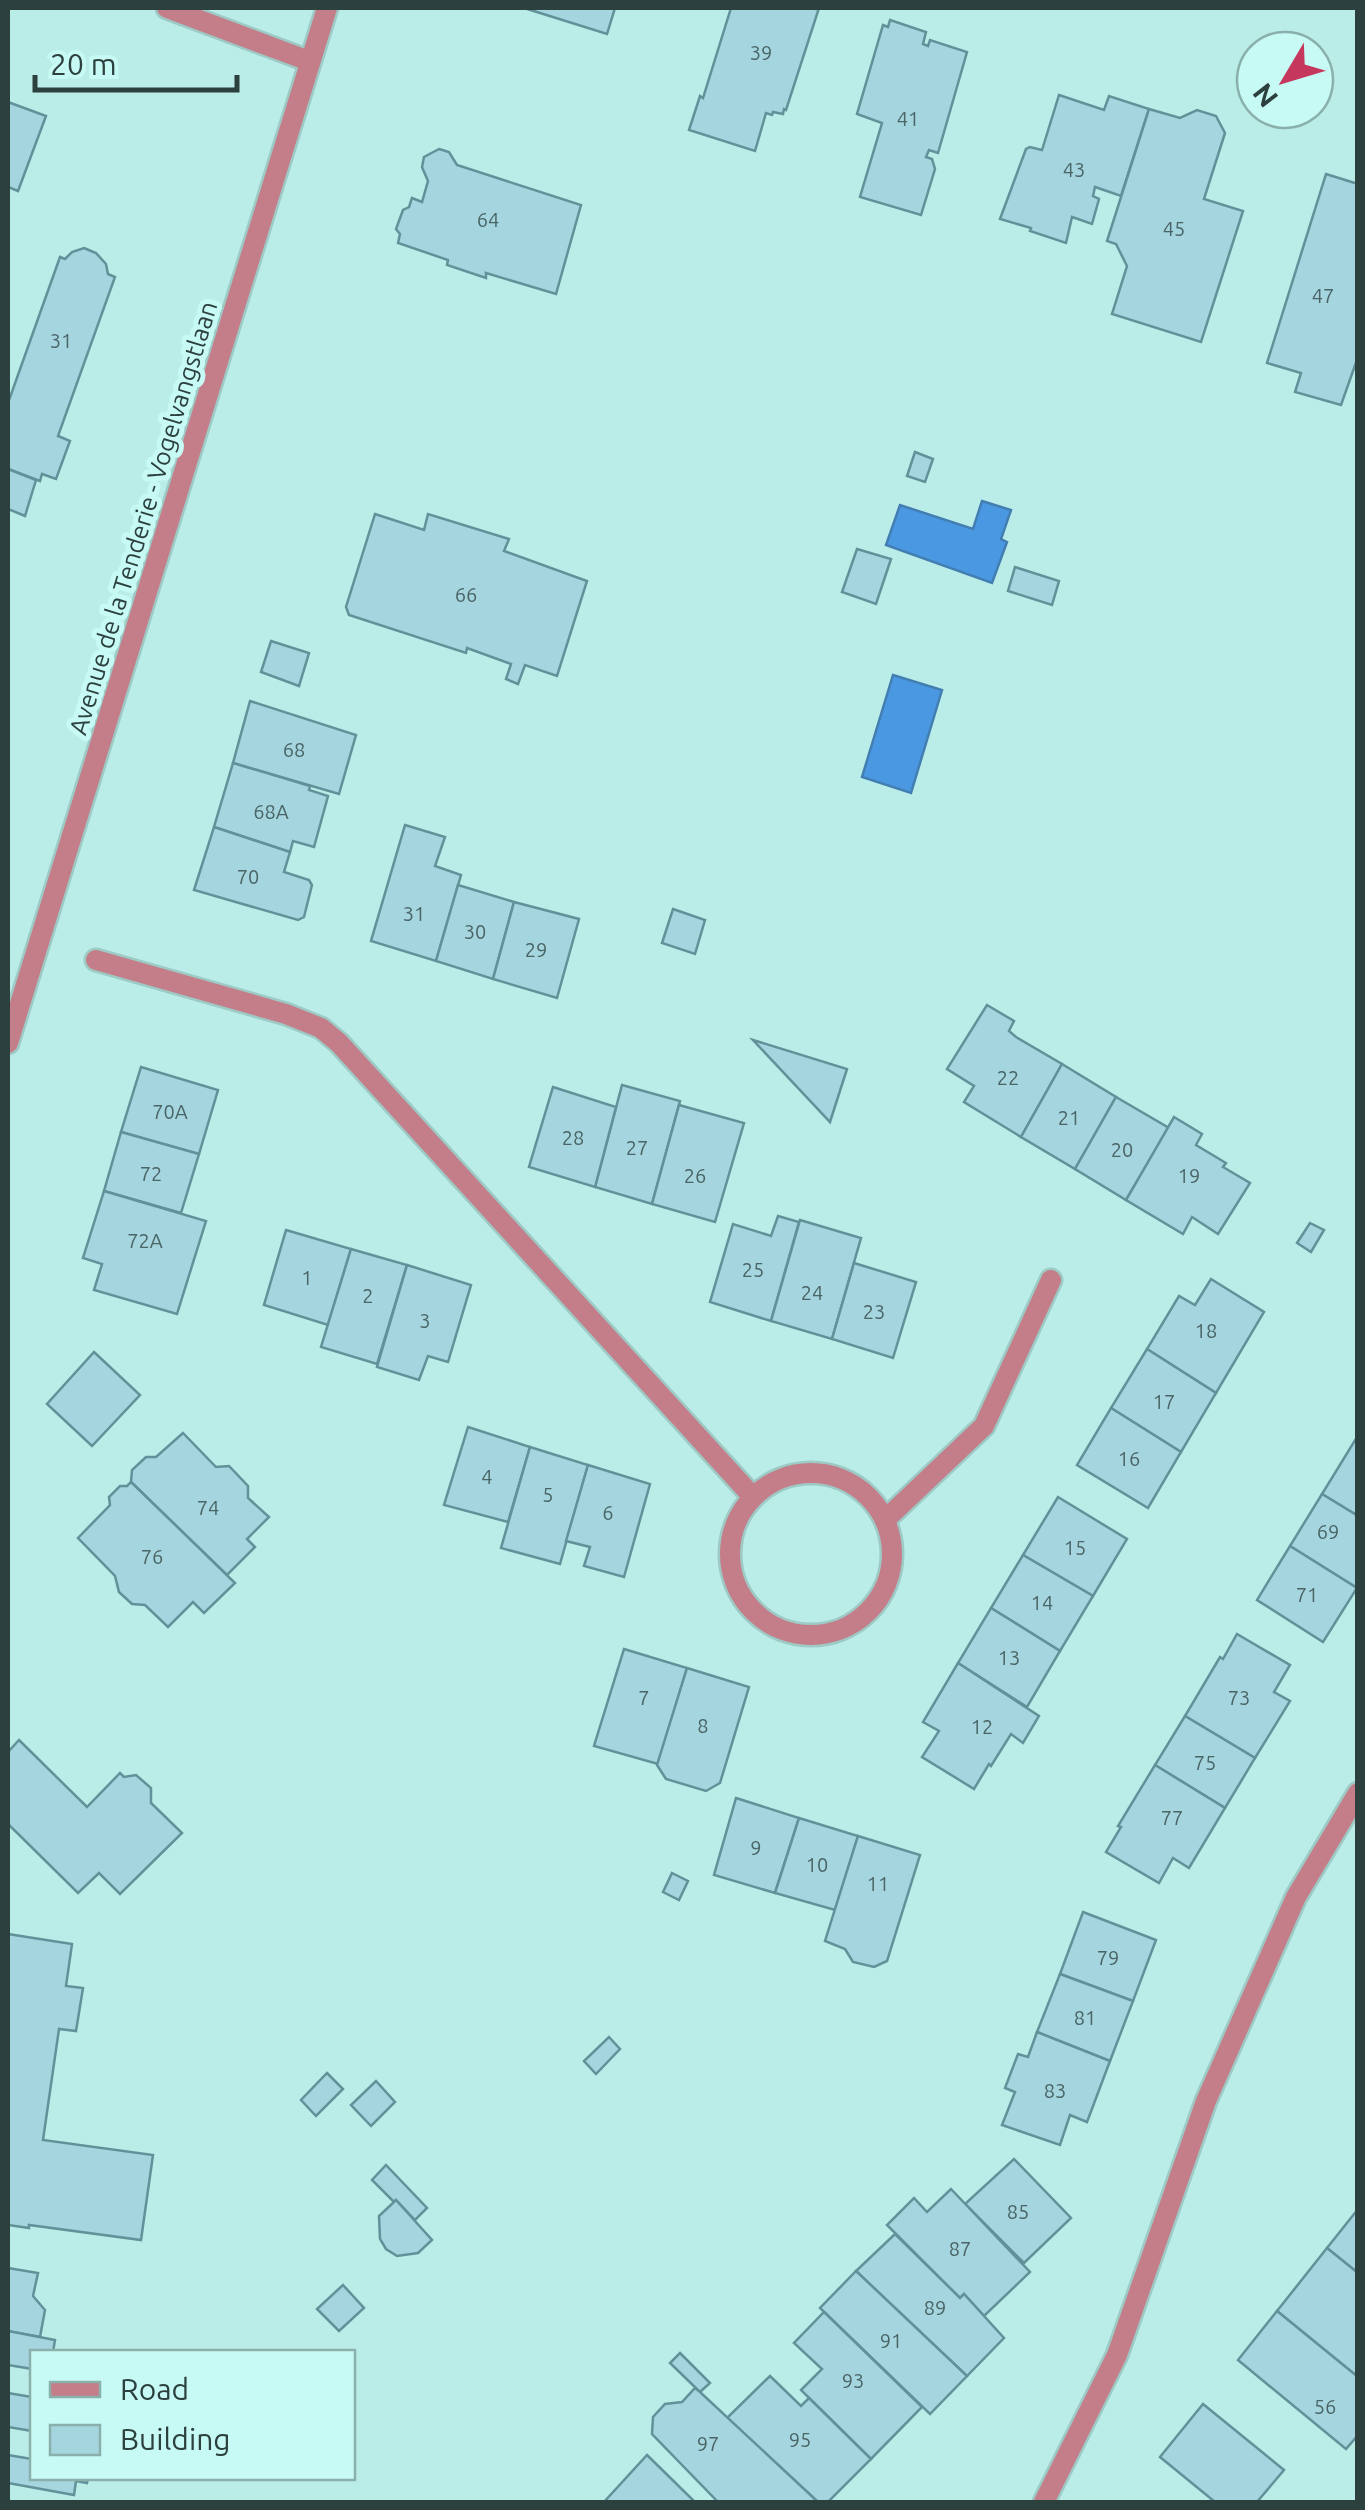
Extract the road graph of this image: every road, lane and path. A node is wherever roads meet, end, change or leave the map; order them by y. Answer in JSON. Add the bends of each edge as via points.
{"nodes":[{"id":1,"x":167,"y":8,"type":"edge"},
{"id":2,"x":327,"y":8,"type":"edge"},
{"id":3,"x":309,"y":61,"type":"junction"},
{"id":4,"x":96,"y":960,"type":"dead end"},
{"id":5,"x":8,"y":1043,"type":"edge"},
{"id":6,"x":1050,"y":1280,"type":"dead end"},
{"id":7,"x":753,"y":1497,"type":"junction"},
{"id":8,"x":886,"y":1519,"type":"junction"},
{"id":9,"x":1358,"y":1793,"type":"edge"},
{"id":10,"x":1044,"y":2502,"type":"edge"}],
"edges":[{"from":1,"to":3,"type":"street"},
{"from":2,"to":3,"type":"street","name":"Avenue de la Tenderie - Vogelvangstlaan"},
{"from":3,"to":5,"type":"street","name":"Avenue de la Tenderie - Vogelvangstlaan"},
{"from":4,"to":7,"type":"street","via":[[321,1028]]},
{"from":6,"to":8,"type":"street","via":[[984,1426]]},
{"from":7,"to":8,"type":"street","via":[[773,1480],[807,1471],[839,1476],[867,1493]]},
{"from":7,"to":8,"type":"street","via":[[732,1534],[730,1569],[744,1601],[765,1622],[791,1633],[820,1635],[848,1627],[871,1610],[888,1583],[893,1551]]},
{"from":9,"to":10,"type":"street","via":[[1296,1897],[1206,2101],[1117,2355]]}]}
